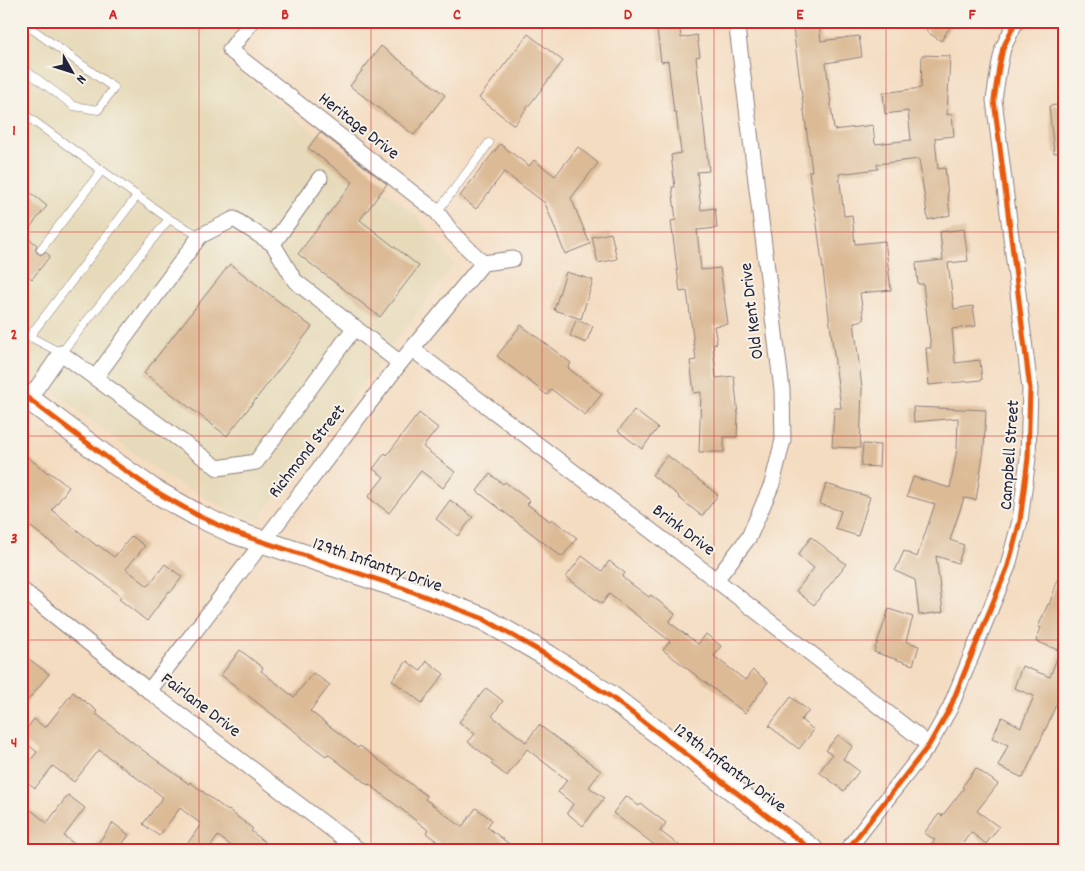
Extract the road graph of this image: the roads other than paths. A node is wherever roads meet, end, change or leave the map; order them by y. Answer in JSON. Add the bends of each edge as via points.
{"nodes":[{"id":1,"x":21,"y":21,"type":"edge"},
{"id":2,"x":252,"y":21,"type":"edge"},
{"id":3,"x":738,"y":21,"type":"edge"},
{"id":4,"x":1016,"y":21,"type":"edge"},
{"id":5,"x":21,"y":67,"type":"edge"},
{"id":6,"x":21,"y":112,"type":"edge"},
{"id":7,"x":489,"y":143,"type":"dead end"},
{"id":8,"x":102,"y":170,"type":"junction"},
{"id":9,"x":320,"y":178,"type":"dead end"},
{"id":10,"x":137,"y":196,"type":"junction"},
{"id":11,"x":437,"y":212,"type":"junction"},
{"id":12,"x":168,"y":219,"type":"junction"},
{"id":13,"x":200,"y":236,"type":"junction"},
{"id":14,"x":273,"y":244,"type":"junction"},
{"id":15,"x":41,"y":248,"type":"dead end"},
{"id":16,"x":513,"y":259,"type":"dead end"},
{"id":17,"x":483,"y":264,"type":"junction"},
{"id":18,"x":355,"y":327,"type":"junction"},
{"id":19,"x":21,"y":332,"type":"edge"},
{"id":20,"x":29,"y":337,"type":"junction"},
{"id":21,"x":412,"y":348,"type":"junction"},
{"id":22,"x":61,"y":353,"type":"junction"},
{"id":23,"x":400,"y":363,"type":"junction"},
{"id":24,"x":95,"y":378,"type":"junction"},
{"id":25,"x":25,"y":396,"type":"edge"},
{"id":26,"x":262,"y":542,"type":"junction"},
{"id":27,"x":716,"y":580,"type":"junction"},
{"id":28,"x":21,"y":589,"type":"edge"},
{"id":29,"x":149,"y":691,"type":"junction"},
{"id":30,"x":929,"y":745,"type":"junction"},
{"id":31,"x":359,"y":850,"type":"edge"},
{"id":32,"x":812,"y":850,"type":"edge"},
{"id":33,"x":847,"y":850,"type":"edge"}],
"edges":[{"from":1,"to":5,"type":"lane","via":[[114,88],[98,110],[74,106]]},
{"from":2,"to":11,"type":"street","name":"Heritage Drive","via":[[230,50]]},
{"from":3,"to":27,"type":"street","name":"Old Kent Drive","via":[[782,390],[783,440],[772,484],[749,537]]},
{"from":4,"to":30,"type":"street","name":"Campbell Street","via":[[1003,48],[994,100],[1030,389],[1028,458],[1020,521],[1008,566],[950,708]]},
{"from":6,"to":8,"type":"lane"},
{"from":7,"to":11,"type":"lane"},
{"from":8,"to":10,"type":"lane"},
{"from":8,"to":15,"type":"lane"},
{"from":9,"to":14,"type":"street"},
{"from":10,"to":12,"type":"lane"},
{"from":10,"to":20,"type":"lane"},
{"from":11,"to":17,"type":"street","name":"Heritage Drive"},
{"from":12,"to":13,"type":"lane"},
{"from":12,"to":22,"type":"lane"},
{"from":13,"to":14,"type":"street","via":[[234,219]]},
{"from":13,"to":24,"type":"street"},
{"from":14,"to":18,"type":"street","via":[[296,281]]},
{"from":16,"to":17,"type":"street"},
{"from":17,"to":21,"type":"street","name":"Richmond Street"},
{"from":18,"to":23,"type":"street"},
{"from":18,"to":24,"type":"street","via":[[256,462],[218,468]]},
{"from":19,"to":20,"type":"lane"},
{"from":20,"to":22,"type":"lane"},
{"from":21,"to":23,"type":"street","name":"Richmond Street"},
{"from":21,"to":27,"type":"street","name":"Brink Drive"},
{"from":22,"to":24,"type":"street"},
{"from":22,"to":25,"type":"street"},
{"from":23,"to":26,"type":"street","name":"Richmond Street"},
{"from":25,"to":26,"type":"street","name":"129th Infantry Drive","via":[[153,490],[197,515]]},
{"from":26,"to":29,"type":"street","name":"Richmond Street"},
{"from":26,"to":32,"type":"street","name":"129th Infantry Drive","via":[[403,588],[484,619],[611,697]]},
{"from":27,"to":30,"type":"street","name":"Brink Drive"},
{"from":28,"to":29,"type":"street","name":"Fairlane Drive"},
{"from":29,"to":31,"type":"street","name":"Fairlane Drive"},
{"from":30,"to":33,"type":"street","name":"Campbell Street"}]}
